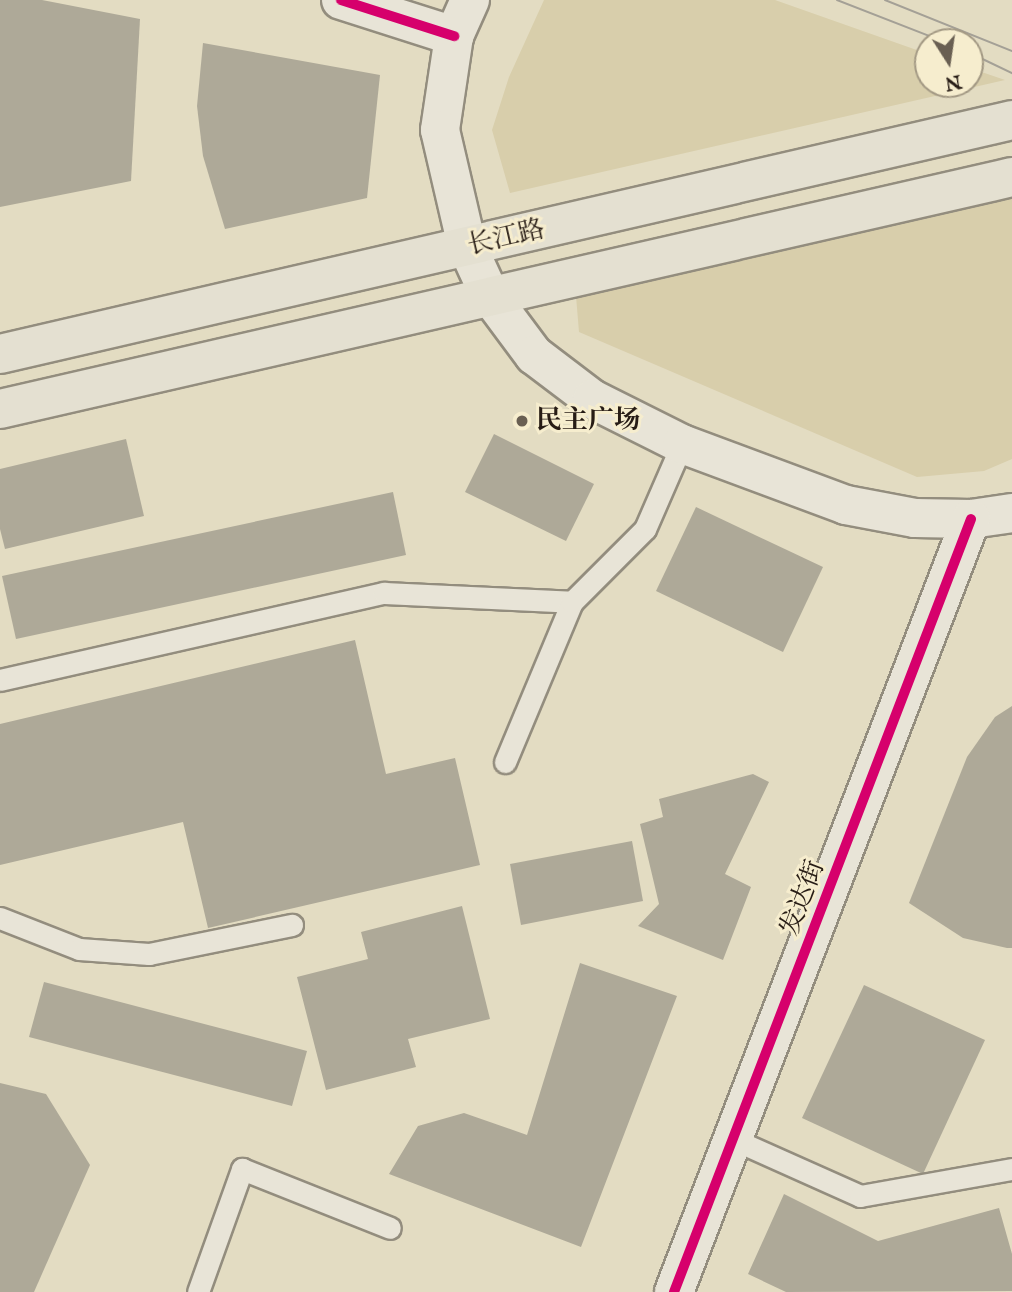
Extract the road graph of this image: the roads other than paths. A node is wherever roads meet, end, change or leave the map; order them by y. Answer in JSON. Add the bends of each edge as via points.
{"nodes":[{"id":1,"x":341,"y":0,"type":"edge"},
{"id":2,"x":470,"y":0,"type":"edge"},
{"id":3,"x":454,"y":36,"type":"junction"},
{"id":4,"x":1012,"y":120,"type":"edge"},
{"id":5,"x":1012,"y":177,"type":"edge"},
{"id":6,"x":467,"y":246,"type":"junction"},
{"id":7,"x":490,"y":296,"type":"junction"},
{"id":8,"x":0,"y":354,"type":"edge"},
{"id":9,"x":0,"y":409,"type":"edge"},
{"id":10,"x":682,"y":444,"type":"junction"},
{"id":11,"x":1012,"y":513,"type":"edge"},
{"id":12,"x":971,"y":519,"type":"junction"},
{"id":13,"x":572,"y":603,"type":"junction"},
{"id":14,"x":0,"y":680,"type":"edge"},
{"id":15,"x":505,"y":762,"type":"dead end"},
{"id":16,"x":0,"y":918,"type":"edge"},
{"id":17,"x":292,"y":925,"type":"dead end"},
{"id":18,"x":735,"y":1140,"type":"junction"},
{"id":19,"x":1012,"y":1169,"type":"edge"},
{"id":20,"x":390,"y":1228,"type":"dead end"},
{"id":21,"x":198,"y":1292,"type":"edge"},
{"id":22,"x":674,"y":1292,"type":"edge"}],
"edges":[{"from":1,"to":3,"type":"street"},
{"from":2,"to":3,"type":"street"},
{"from":3,"to":6,"type":"street","via":[[440,130]]},
{"from":4,"to":6,"type":"main road","name":"长江路"},
{"from":5,"to":7,"type":"main road","name":"长江路"},
{"from":6,"to":7,"type":"street"},
{"from":6,"to":8,"type":"main road","name":"长江路"},
{"from":7,"to":9,"type":"main road","name":"长江路"},
{"from":7,"to":10,"type":"street","via":[[534,355],[592,399]]},
{"from":10,"to":12,"type":"street","via":[[846,505],[915,518]]},
{"from":10,"to":13,"type":"lane","via":[[645,529]]},
{"from":11,"to":12,"type":"street"},
{"from":12,"to":18,"type":"street","name":"发达街"},
{"from":13,"to":14,"type":"lane","via":[[384,593]]},
{"from":13,"to":15,"type":"lane"},
{"from":16,"to":17,"type":"lane","via":[[79,949],[149,954]]},
{"from":18,"to":19,"type":"lane","via":[[860,1196]]},
{"from":18,"to":22,"type":"street","name":"发达街"},
{"from":20,"to":21,"type":"lane","via":[[242,1169]]}]}
